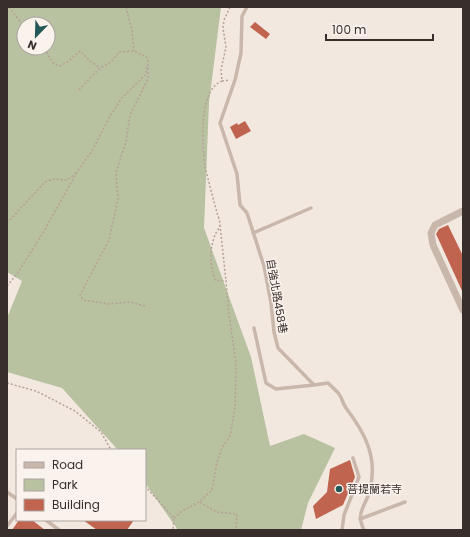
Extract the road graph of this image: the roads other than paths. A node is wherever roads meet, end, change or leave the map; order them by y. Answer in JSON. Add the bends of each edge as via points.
{"nodes":[{"id":1,"x":247,"y":7,"type":"edge"},
{"id":2,"x":311,"y":208,"type":"dead end"},
{"id":3,"x":463,"y":211,"type":"edge"},
{"id":4,"x":253,"y":233,"type":"junction"},
{"id":5,"x":462,"y":306,"type":"edge"},
{"id":6,"x":254,"y":328,"type":"dead end"},
{"id":7,"x":314,"y":385,"type":"junction"},
{"id":8,"x":354,"y":458,"type":"dead end"},
{"id":9,"x":7,"y":492,"type":"edge"},
{"id":10,"x":16,"y":498,"type":"edge"},
{"id":11,"x":405,"y":502,"type":"dead end"},
{"id":12,"x":16,"y":513,"type":"edge"},
{"id":13,"x":360,"y":519,"type":"junction"},
{"id":14,"x":47,"y":521,"type":"edge"},
{"id":15,"x":7,"y":526,"type":"edge"},
{"id":16,"x":59,"y":530,"type":"edge"},
{"id":17,"x":342,"y":530,"type":"edge"},
{"id":18,"x":364,"y":530,"type":"edge"}],
"edges":[{"from":1,"to":4,"type":"lane","name":"自強北路458巷","via":[[242,16],[241,53],[235,80],[220,123],[237,174],[240,205],[247,213]]},
{"from":2,"to":4,"type":"lane"},
{"from":3,"to":5,"type":"street","via":[[435,225],[431,233],[433,245]]},
{"from":4,"to":7,"type":"lane","name":"自強北路458巷","via":[[264,266],[278,348]]},
{"from":6,"to":7,"type":"lane","via":[[266,383],[276,390]]},
{"from":7,"to":13,"type":"lane","via":[[328,383],[339,395],[369,446],[372,457],[370,490],[362,507]]},
{"from":8,"to":17,"type":"lane","via":[[359,477],[344,515]]},
{"from":9,"to":10,"type":"lane"},
{"from":11,"to":13,"type":"lane"},
{"from":12,"to":15,"type":"lane"},
{"from":13,"to":18,"type":"lane"},
{"from":14,"to":16,"type":"lane"}]}
